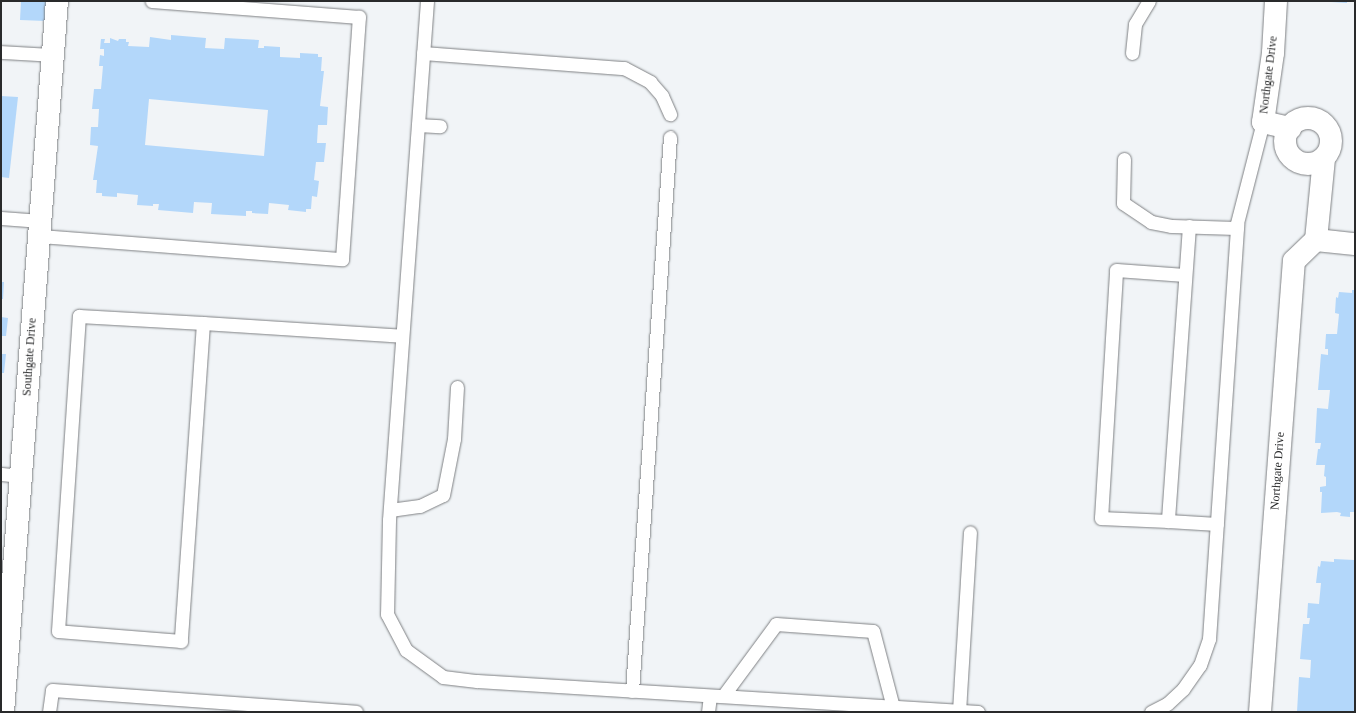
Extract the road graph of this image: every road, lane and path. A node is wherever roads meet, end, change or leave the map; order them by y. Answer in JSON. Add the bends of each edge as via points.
{"nodes":[{"id":1,"x":57,"y":1,"type":"edge"},
{"id":2,"x":152,"y":1,"type":"edge"},
{"id":3,"x":427,"y":1,"type":"edge"},
{"id":4,"x":1149,"y":1,"type":"edge"},
{"id":5,"x":1276,"y":1,"type":"edge"},
{"id":6,"x":1,"y":52,"type":"edge"},
{"id":7,"x":423,"y":53,"type":"junction"},
{"id":8,"x":1132,"y":54,"type":"dead end"},
{"id":9,"x":53,"y":55,"type":"junction"},
{"id":10,"x":670,"y":114,"type":"dead end"},
{"id":11,"x":1263,"y":122,"type":"junction"},
{"id":12,"x":418,"y":125,"type":"junction"},
{"id":13,"x":440,"y":126,"type":"dead end"},
{"id":14,"x":1290,"y":128,"type":"junction"},
{"id":15,"x":670,"y":137,"type":"dead end"},
{"id":16,"x":1324,"y":158,"type":"junction"},
{"id":17,"x":1124,"y":159,"type":"dead end"},
{"id":18,"x":1,"y":218,"type":"edge"},
{"id":19,"x":1189,"y":226,"type":"junction"},
{"id":20,"x":40,"y":228,"type":"junction"},
{"id":21,"x":1237,"y":228,"type":"junction"},
{"id":22,"x":1316,"y":240,"type":"junction"},
{"id":23,"x":1355,"y":244,"type":"edge"},
{"id":24,"x":1185,"y":274,"type":"junction"},
{"id":25,"x":203,"y":323,"type":"junction"},
{"id":26,"x":402,"y":336,"type":"junction"},
{"id":27,"x":457,"y":387,"type":"dead end"},
{"id":28,"x":11,"y":475,"type":"edge"},
{"id":29,"x":390,"y":510,"type":"junction"},
{"id":30,"x":1168,"y":521,"type":"junction"},
{"id":31,"x":1217,"y":524,"type":"junction"},
{"id":32,"x":970,"y":532,"type":"dead end"},
{"id":33,"x":632,"y":691,"type":"junction"},
{"id":34,"x":716,"y":696,"type":"junction"},
{"id":35,"x":893,"y":707,"type":"junction"},
{"id":36,"x":959,"y":711,"type":"junction"},
{"id":37,"x":3,"y":712,"type":"edge"},
{"id":38,"x":49,"y":712,"type":"edge"},
{"id":39,"x":356,"y":712,"type":"edge"},
{"id":40,"x":708,"y":712,"type":"edge"},
{"id":41,"x":978,"y":712,"type":"edge"},
{"id":42,"x":1150,"y":712,"type":"edge"},
{"id":43,"x":1260,"y":712,"type":"edge"}],
"edges":[{"from":1,"to":9,"type":"street","name":"Southgate Drive"},
{"from":2,"to":20,"type":"lane","via":[[359,17],[342,259]]},
{"from":3,"to":7,"type":"lane"},
{"from":4,"to":8,"type":"lane","via":[[1135,24]]},
{"from":5,"to":11,"type":"street","name":"Northgate Drive","via":[[1273,53]]},
{"from":6,"to":9,"type":"lane"},
{"from":7,"to":10,"type":"lane","via":[[624,68],[650,82],[662,96]]},
{"from":7,"to":12,"type":"lane"},
{"from":9,"to":20,"type":"street","name":"Southgate Drive"},
{"from":11,"to":14,"type":"street","name":"Northgate Drive"},
{"from":11,"to":21,"type":"lane"},
{"from":12,"to":13,"type":"lane"},
{"from":12,"to":26,"type":"lane"},
{"from":14,"to":16,"type":"street","via":[[1285,139],[1286,147],[1295,160],[1310,164]]},
{"from":14,"to":16,"type":"street","via":[[1298,120],[1305,118],[1319,120],[1325,125],[1331,138]]},
{"from":15,"to":33,"type":"lane"},
{"from":16,"to":22,"type":"street"},
{"from":17,"to":19,"type":"lane","via":[[1123,203],[1151,222]]},
{"from":18,"to":20,"type":"lane"},
{"from":19,"to":21,"type":"lane"},
{"from":19,"to":24,"type":"lane"},
{"from":20,"to":28,"type":"street","name":"Southgate Drive"},
{"from":21,"to":31,"type":"lane"},
{"from":22,"to":23,"type":"street"},
{"from":22,"to":43,"type":"street","name":"Northgate Drive","via":[[1294,261]]},
{"from":24,"to":30,"type":"lane"},
{"from":24,"to":30,"type":"lane","via":[[1116,270],[1100,518]]},
{"from":25,"to":25,"type":"lane","via":[[79,316],[58,631],[181,641]]},
{"from":25,"to":26,"type":"lane"},
{"from":26,"to":29,"type":"lane"},
{"from":27,"to":29,"type":"lane","via":[[454,439],[443,495],[420,506]]},
{"from":28,"to":37,"type":"street","name":"Southgate Drive"},
{"from":29,"to":33,"type":"lane","via":[[387,614],[406,650],[443,677],[478,682]]},
{"from":30,"to":31,"type":"lane"},
{"from":31,"to":42,"type":"lane","via":[[1209,638],[1200,665],[1173,699]]},
{"from":32,"to":36,"type":"lane"},
{"from":33,"to":34,"type":"lane"},
{"from":34,"to":35,"type":"lane"},
{"from":34,"to":35,"type":"lane","via":[[776,624],[873,631]]},
{"from":34,"to":40,"type":"lane"},
{"from":35,"to":36,"type":"lane"},
{"from":36,"to":41,"type":"lane"},
{"from":38,"to":39,"type":"lane","via":[[52,690]]}]}
